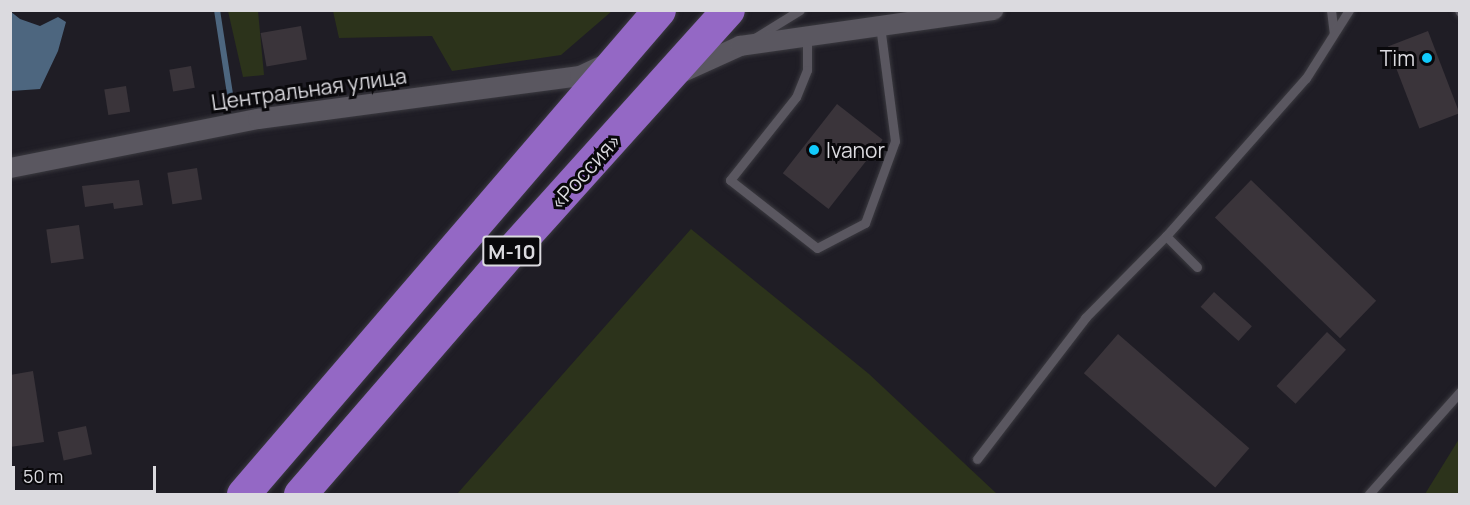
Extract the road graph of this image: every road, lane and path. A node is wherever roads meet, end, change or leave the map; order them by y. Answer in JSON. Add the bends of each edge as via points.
{"nodes":[{"id":1,"x":659,"y":10,"type":"edge"},
{"id":2,"x":728,"y":10,"type":"edge"},
{"id":3,"x":800,"y":10,"type":"edge"},
{"id":4,"x":993,"y":10,"type":"edge"},
{"id":5,"x":1331,"y":10,"type":"edge"},
{"id":6,"x":1349,"y":10,"type":"edge"},
{"id":7,"x":880,"y":26,"type":"junction"},
{"id":8,"x":1335,"y":33,"type":"junction"},
{"id":9,"x":807,"y":36,"type":"junction"},
{"id":10,"x":740,"y":46,"type":"junction"},
{"id":11,"x":614,"y":61,"type":"junction"},
{"id":12,"x":668,"y":79,"type":"junction"},
{"id":13,"x":10,"y":168,"type":"edge"},
{"id":14,"x":1166,"y":236,"type":"junction"},
{"id":15,"x":1197,"y":267,"type":"dead end"},
{"id":16,"x":1460,"y":392,"type":"edge"},
{"id":17,"x":977,"y":459,"type":"dead end"},
{"id":18,"x":243,"y":495,"type":"edge"},
{"id":19,"x":300,"y":495,"type":"edge"},
{"id":20,"x":1369,"y":495,"type":"edge"}],
"edges":[{"from":1,"to":11,"type":"highway","number":"М-10"},
{"from":2,"to":12,"type":"highway","name":"«Россия»","number":"М-10"},
{"from":3,"to":10,"type":"lane"},
{"from":4,"to":7,"type":"street"},
{"from":5,"to":8,"type":"lane"},
{"from":6,"to":8,"type":"lane"},
{"from":7,"to":9,"type":"street"},
{"from":7,"to":9,"type":"lane","via":[[895,141],[865,223],[817,248],[730,180],[796,97],[807,70]]},
{"from":8,"to":14,"type":"lane","via":[[1306,78]]},
{"from":9,"to":10,"type":"street"},
{"from":10,"to":12,"type":"street"},
{"from":11,"to":13,"type":"street","name":"Центральная улица","via":[[580,76],[258,119]]},
{"from":11,"to":18,"type":"highway","number":"М-10"},
{"from":12,"to":19,"type":"highway","name":"«Россия»","number":"М-10","via":[[509,253]]},
{"from":14,"to":15,"type":"lane"},
{"from":14,"to":17,"type":"lane","via":[[1085,318]]},
{"from":16,"to":20,"type":"lane"}]}
